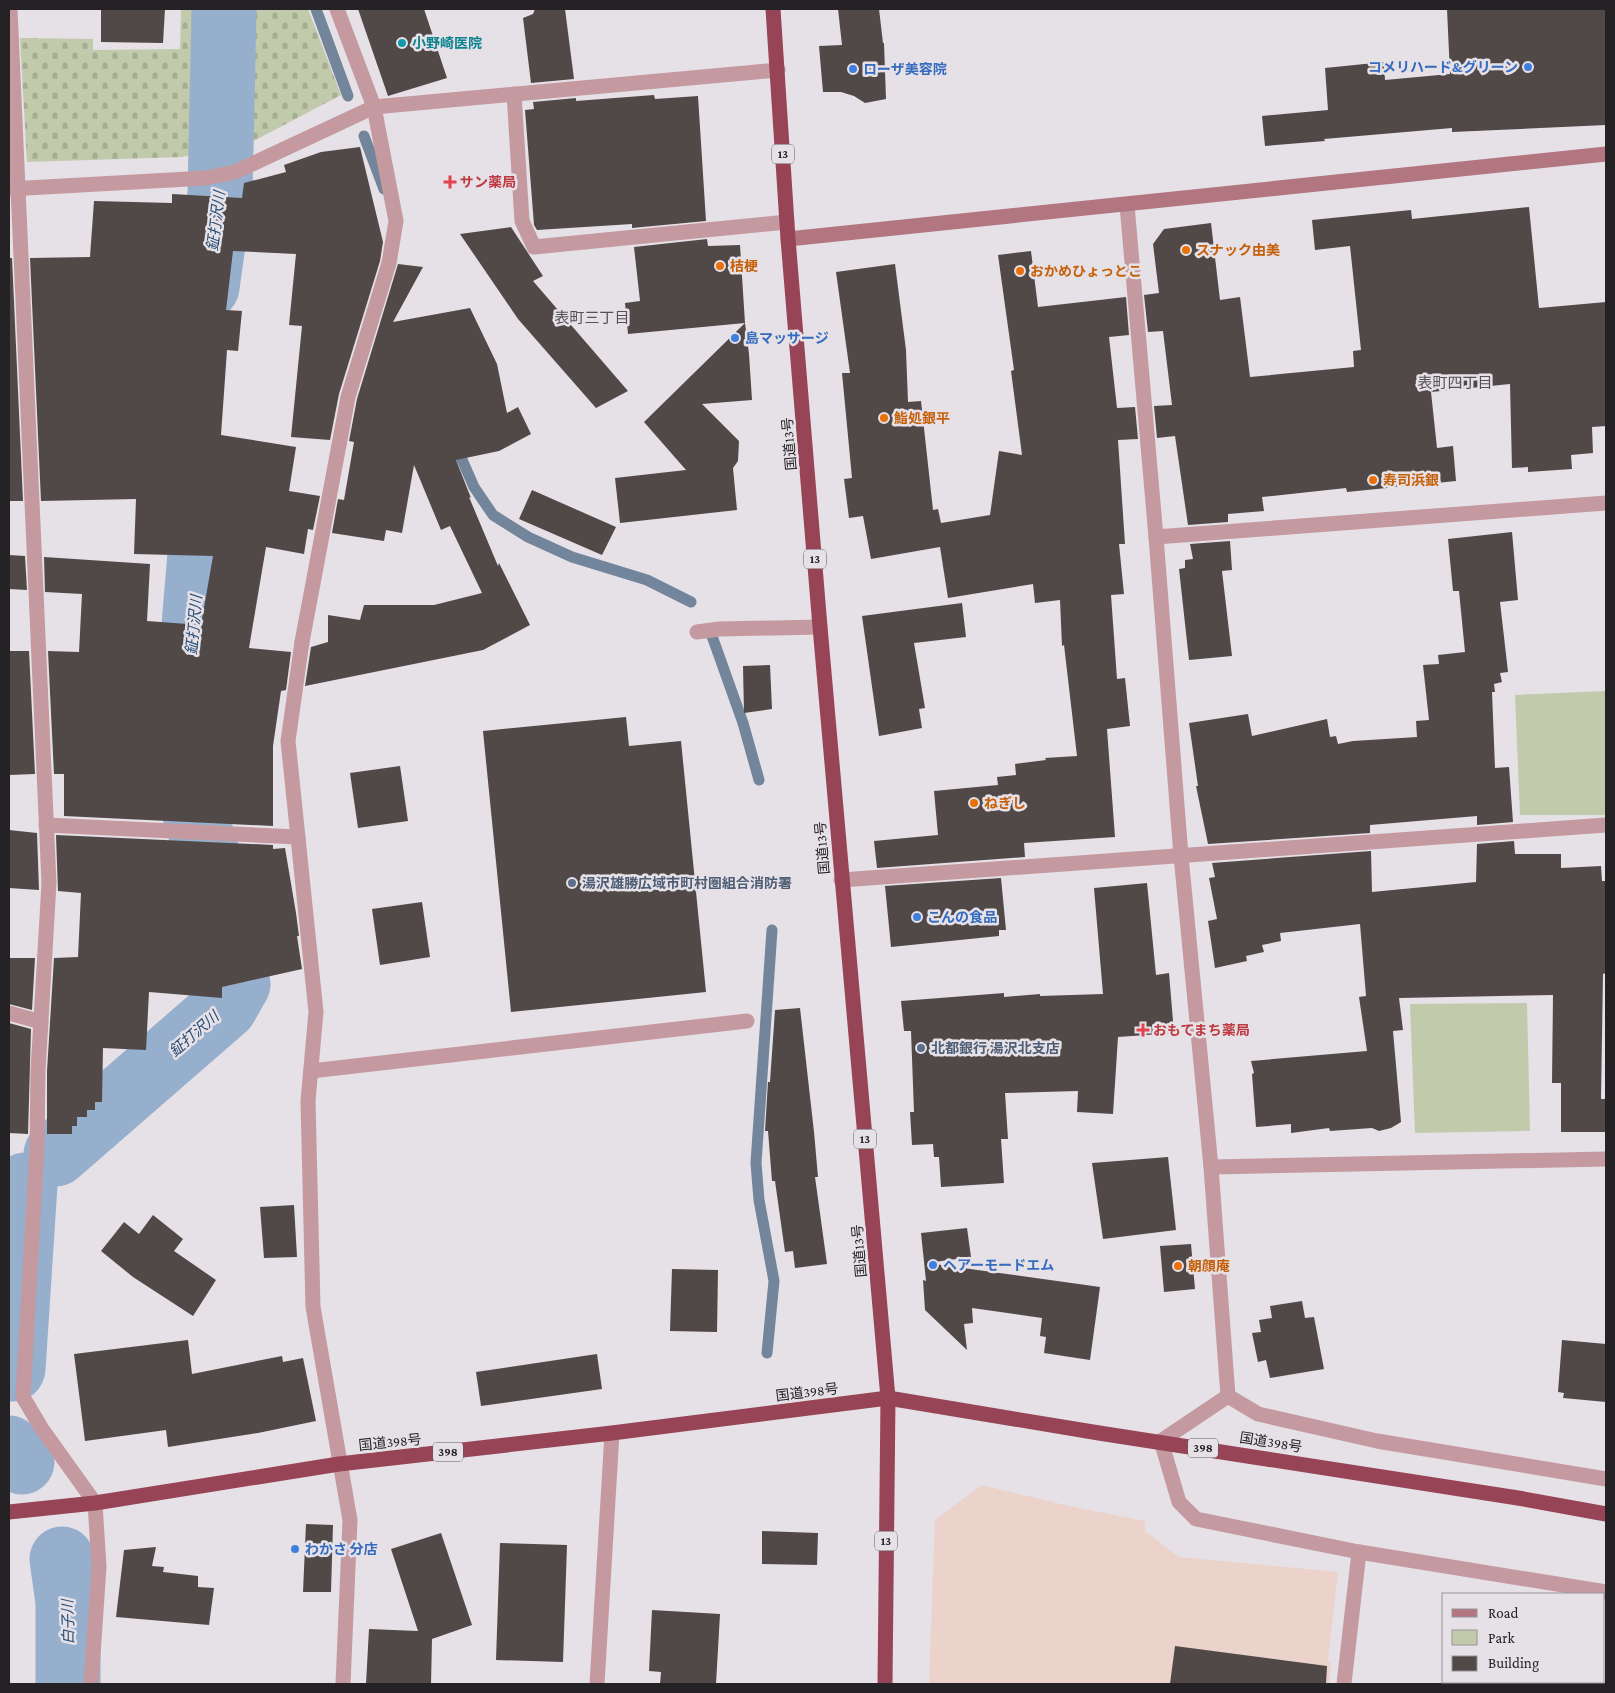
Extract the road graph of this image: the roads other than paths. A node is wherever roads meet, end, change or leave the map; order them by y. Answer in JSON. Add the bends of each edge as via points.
{"nodes":[{"id":1,"x":10,"y":9,"type":"edge"},
{"id":2,"x":337,"y":9,"type":"edge"},
{"id":3,"x":773,"y":9,"type":"edge"},
{"id":4,"x":778,"y":70,"type":"junction"},
{"id":5,"x":514,"y":94,"type":"junction"},
{"id":6,"x":374,"y":107,"type":"junction"},
{"id":7,"x":1606,"y":154,"type":"edge"},
{"id":8,"x":13,"y":188,"type":"edge"},
{"id":9,"x":1127,"y":205,"type":"junction"},
{"id":10,"x":788,"y":222,"type":"junction"},
{"id":11,"x":788,"y":239,"type":"junction"},
{"id":12,"x":1606,"y":503,"type":"edge"},
{"id":13,"x":1156,"y":537,"type":"junction"},
{"id":14,"x":820,"y":627,"type":"junction"},
{"id":15,"x":697,"y":632,"type":"dead end"},
{"id":16,"x":46,"y":825,"type":"junction"},
{"id":17,"x":1606,"y":825,"type":"edge"},
{"id":18,"x":298,"y":837,"type":"junction"},
{"id":19,"x":1181,"y":856,"type":"junction"},
{"id":20,"x":841,"y":880,"type":"junction"},
{"id":21,"x":9,"y":1013,"type":"edge"},
{"id":22,"x":747,"y":1020,"type":"dead end"},
{"id":23,"x":41,"y":1022,"type":"junction"},
{"id":24,"x":311,"y":1071,"type":"junction"},
{"id":25,"x":1606,"y":1159,"type":"edge"},
{"id":26,"x":1211,"y":1167,"type":"junction"},
{"id":27,"x":1228,"y":1396,"type":"junction"},
{"id":28,"x":16,"y":1398,"type":"edge"},
{"id":29,"x":888,"y":1398,"type":"junction"},
{"id":30,"x":612,"y":1433,"type":"junction"},
{"id":31,"x":1161,"y":1441,"type":"junction"},
{"id":32,"x":339,"y":1464,"type":"junction"},
{"id":33,"x":1606,"y":1479,"type":"edge"},
{"id":34,"x":95,"y":1503,"type":"junction"},
{"id":35,"x":9,"y":1512,"type":"edge"},
{"id":36,"x":1606,"y":1514,"type":"edge"},
{"id":37,"x":1359,"y":1552,"type":"junction"},
{"id":38,"x":1606,"y":1592,"type":"edge"},
{"id":39,"x":91,"y":1684,"type":"edge"},
{"id":40,"x":343,"y":1684,"type":"edge"},
{"id":41,"x":597,"y":1684,"type":"edge"},
{"id":42,"x":885,"y":1684,"type":"edge"},
{"id":43,"x":1344,"y":1684,"type":"edge"}],
"edges":[{"from":1,"to":8,"type":"street"},
{"from":2,"to":6,"type":"street"},
{"from":3,"to":4,"type":"highway","name":"国道13号","number":"13"},
{"from":4,"to":5,"type":"street"},
{"from":4,"to":10,"type":"highway","name":"国道13号","number":"13"},
{"from":5,"to":6,"type":"street"},
{"from":5,"to":10,"type":"street","via":[[522,221],[534,247]]},
{"from":6,"to":8,"type":"street","via":[[235,172],[206,178]]},
{"from":6,"to":18,"type":"street","via":[[396,221],[389,263],[348,397],[302,642],[288,741]]},
{"from":7,"to":9,"type":"street"},
{"from":8,"to":16,"type":"street"},
{"from":9,"to":11,"type":"street"},
{"from":9,"to":13,"type":"street"},
{"from":10,"to":11,"type":"highway","name":"国道13号","number":"13"},
{"from":11,"to":14,"type":"highway","name":"国道13号","number":"13"},
{"from":12,"to":13,"type":"street"},
{"from":13,"to":19,"type":"street"},
{"from":14,"to":15,"type":"street"},
{"from":14,"to":20,"type":"highway","name":"国道13号","number":"13"},
{"from":16,"to":18,"type":"street"},
{"from":16,"to":23,"type":"street","via":[[49,882]]},
{"from":17,"to":19,"type":"street"},
{"from":18,"to":24,"type":"street","via":[[316,1012]]},
{"from":19,"to":20,"type":"street"},
{"from":19,"to":26,"type":"street"},
{"from":20,"to":29,"type":"highway","name":"国道13号","number":"13"},
{"from":21,"to":23,"type":"street"},
{"from":22,"to":24,"type":"street"},
{"from":23,"to":28,"type":"street","via":[[37,1147]]},
{"from":24,"to":32,"type":"street","via":[[308,1102],[313,1307]]},
{"from":25,"to":26,"type":"street"},
{"from":26,"to":27,"type":"street"},
{"from":27,"to":31,"type":"street"},
{"from":27,"to":33,"type":"street","via":[[1258,1414],[1377,1442]]},
{"from":28,"to":34,"type":"street"},
{"from":29,"to":30,"type":"highway","name":"国道398号","number":"398"},
{"from":29,"to":31,"type":"highway","name":"国道398号","number":"398"},
{"from":29,"to":42,"type":"highway","name":"国道13号","number":"13"},
{"from":30,"to":32,"type":"highway","name":"国道398号","number":"398"},
{"from":30,"to":41,"type":"street"},
{"from":31,"to":36,"type":"highway","name":"国道398号","number":"398"},
{"from":31,"to":37,"type":"street","via":[[1179,1502],[1196,1519]]},
{"from":32,"to":34,"type":"highway","name":"国道398号","number":"398"},
{"from":32,"to":40,"type":"street","via":[[350,1520]]},
{"from":34,"to":35,"type":"highway","name":"国道398号","number":"398"},
{"from":34,"to":39,"type":"street","via":[[99,1567]]},
{"from":37,"to":38,"type":"street"},
{"from":37,"to":43,"type":"street"}]}
